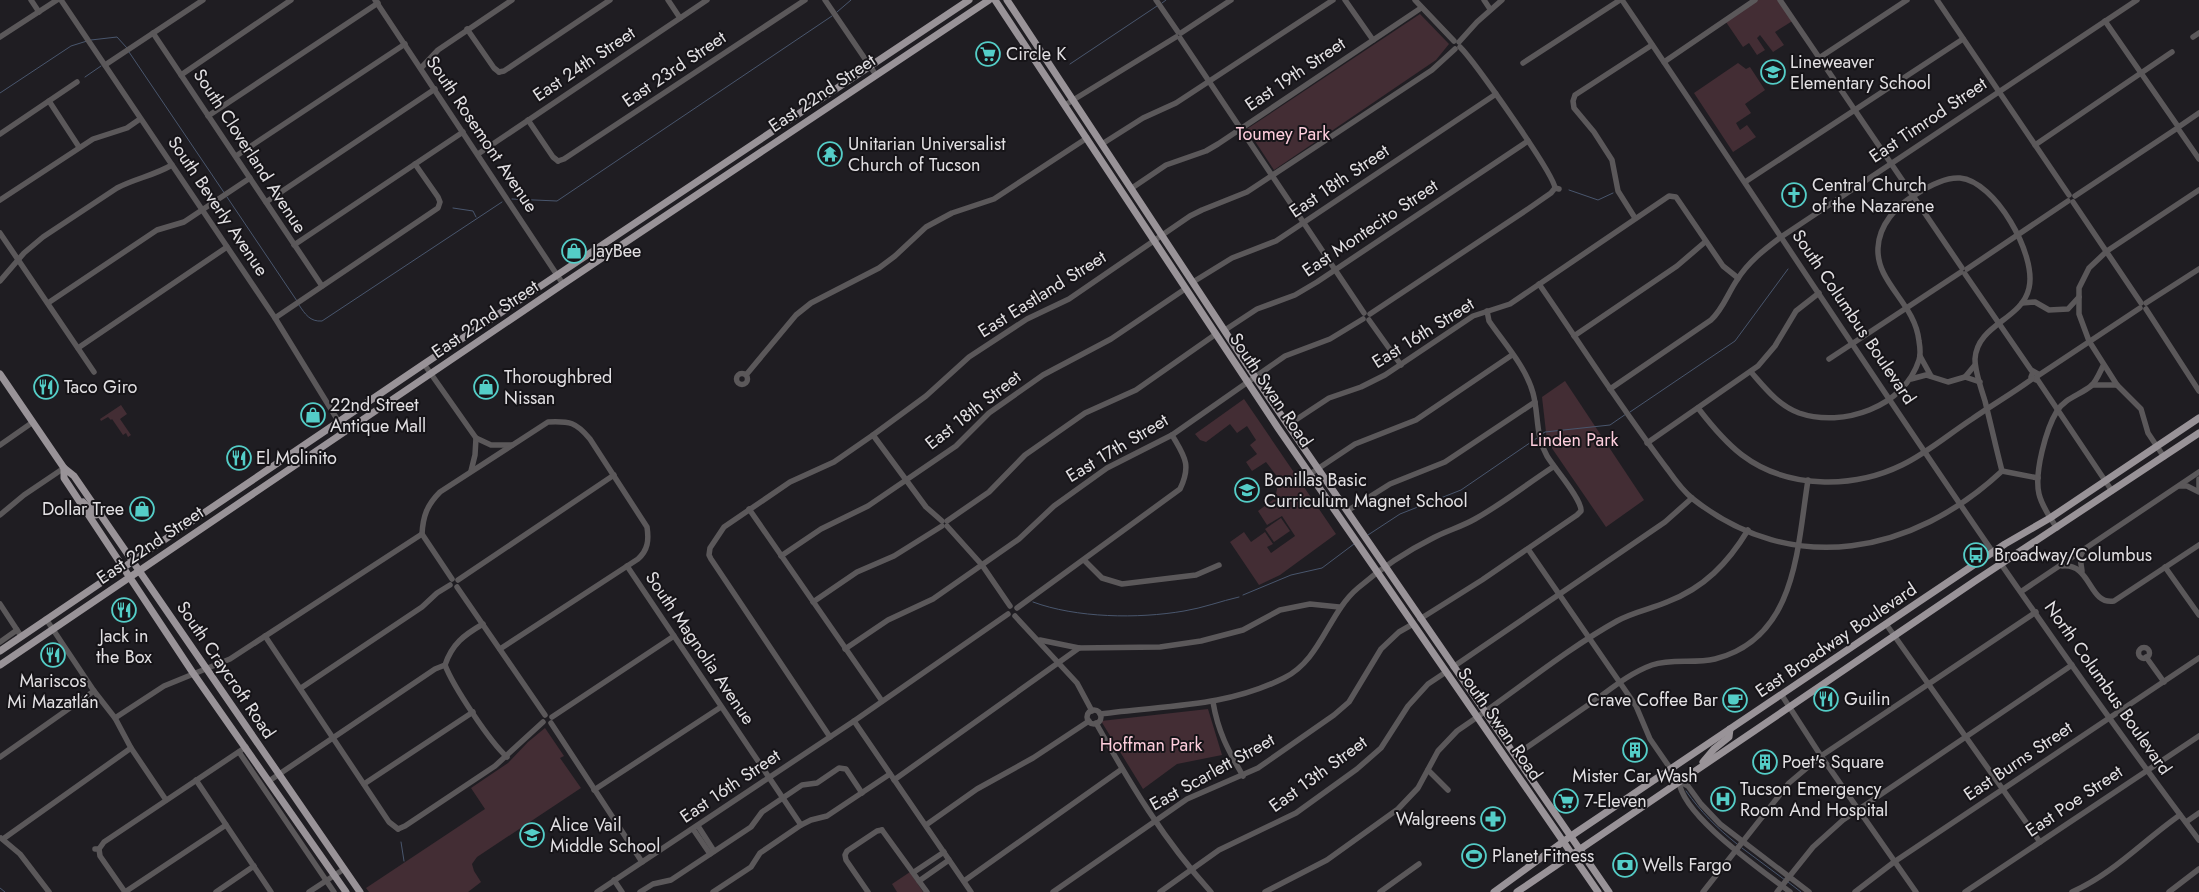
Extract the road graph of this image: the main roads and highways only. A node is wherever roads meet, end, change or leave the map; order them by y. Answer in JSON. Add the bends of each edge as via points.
{"nodes":[{"id":1,"x":969,"y":0,"type":"edge"},
{"id":2,"x":989,"y":0,"type":"edge"},
{"id":3,"x":995,"y":0,"type":"edge"},
{"id":4,"x":1007,"y":0,"type":"edge"},
{"id":5,"x":788,"y":120,"type":"junction"},
{"id":6,"x":795,"y":130,"type":"junction"},
{"id":7,"x":672,"y":197,"type":"junction"},
{"id":8,"x":679,"y":207,"type":"junction"},
{"id":9,"x":1,"y":378,"type":"edge"},
{"id":10,"x":2199,"y":418,"type":"edge"},
{"id":11,"x":2199,"y":433,"type":"edge"},
{"id":12,"x":64,"y":468,"type":"junction"},
{"id":13,"x":78,"y":500,"type":"junction"},
{"id":14,"x":100,"y":514,"type":"junction"},
{"id":15,"x":132,"y":560,"type":"junction"},
{"id":16,"x":122,"y":567,"type":"junction"},
{"id":17,"x":140,"y":571,"type":"junction"},
{"id":18,"x":129,"y":578,"type":"junction"},
{"id":19,"x":0,"y":650,"type":"edge"},
{"id":20,"x":0,"y":665,"type":"edge"},
{"id":21,"x":1730,"y":729,"type":"junction"},
{"id":22,"x":1696,"y":770,"type":"junction"},
{"id":23,"x":1571,"y":836,"type":"junction"},
{"id":24,"x":1563,"y":842,"type":"junction"},
{"id":25,"x":1579,"y":848,"type":"junction"},
{"id":26,"x":1571,"y":854,"type":"junction"},
{"id":27,"x":346,"y":892,"type":"edge"},
{"id":28,"x":360,"y":892,"type":"edge"},
{"id":29,"x":1494,"y":892,"type":"edge"},
{"id":30,"x":1517,"y":892,"type":"edge"},
{"id":31,"x":1598,"y":892,"type":"edge"},
{"id":32,"x":1609,"y":892,"type":"edge"}],
"edges":[{"from":1,"to":5,"type":"main road","name":"East 22nd Street"},
{"from":2,"to":6,"type":"main road","name":"East 22nd Street"},
{"from":3,"to":24,"type":"main road","name":"South Swan Road","via":[[1310,474]]},
{"from":4,"to":23,"type":"main road","name":"South Swan Road","via":[[1317,469]]},
{"from":5,"to":6,"type":"main road"},
{"from":5,"to":7,"type":"main road","name":"East 22nd Street"},
{"from":6,"to":8,"type":"main road","name":"East 22nd Street"},
{"from":7,"to":8,"type":"main road"},
{"from":7,"to":15,"type":"main road","name":"East 22nd Street"},
{"from":8,"to":17,"type":"main road","name":"East 22nd Street"},
{"from":9,"to":12,"type":"main road","name":"South Craycroft Road"},
{"from":10,"to":21,"type":"main road","name":"East Broadway Boulevard"},
{"from":11,"to":22,"type":"main road","name":"East Broadway Boulevard"},
{"from":12,"to":13,"type":"main road","name":"South Craycroft Road","via":[[64,478]]},
{"from":12,"to":14,"type":"main road","name":"South Craycroft Road","via":[[72,473]]},
{"from":13,"to":14,"type":"main road","via":[[87,504],[95,516]]},
{"from":13,"to":16,"type":"main road","name":"South Craycroft Road"},
{"from":14,"to":15,"type":"main road","name":"South Craycroft Road"},
{"from":15,"to":16,"type":"main road","name":"East 22nd Street"},
{"from":15,"to":17,"type":"main road","name":"South Craycroft Road"},
{"from":16,"to":18,"type":"main road","name":"South Craycroft Road"},
{"from":16,"to":19,"type":"main road","name":"East 22nd Street","via":[[46,619],[19,633]]},
{"from":17,"to":18,"type":"main road","name":"East 22nd Street"},
{"from":17,"to":28,"type":"main road","name":"South Craycroft Road"},
{"from":18,"to":20,"type":"main road","name":"East 22nd Street"},
{"from":18,"to":27,"type":"main road","name":"South Craycroft Road"},
{"from":21,"to":22,"type":"main road","via":[[1729,738],[1714,749]]},
{"from":21,"to":23,"type":"main road","name":"East Broadway Boulevard"},
{"from":22,"to":25,"type":"main road","name":"East Broadway Boulevard"},
{"from":23,"to":24,"type":"main road","name":"East Broadway Boulevard"},
{"from":23,"to":25,"type":"main road","name":"South Swan Road"},
{"from":24,"to":26,"type":"main road","name":"South Swan Road"},
{"from":24,"to":29,"type":"main road","name":"East Broadway Boulevard"},
{"from":25,"to":26,"type":"main road","name":"East Broadway Boulevard"},
{"from":25,"to":32,"type":"main road","name":"South Swan Road"},
{"from":26,"to":30,"type":"main road","name":"East Broadway Boulevard"},
{"from":26,"to":31,"type":"main road","name":"South Swan Road"}]}
